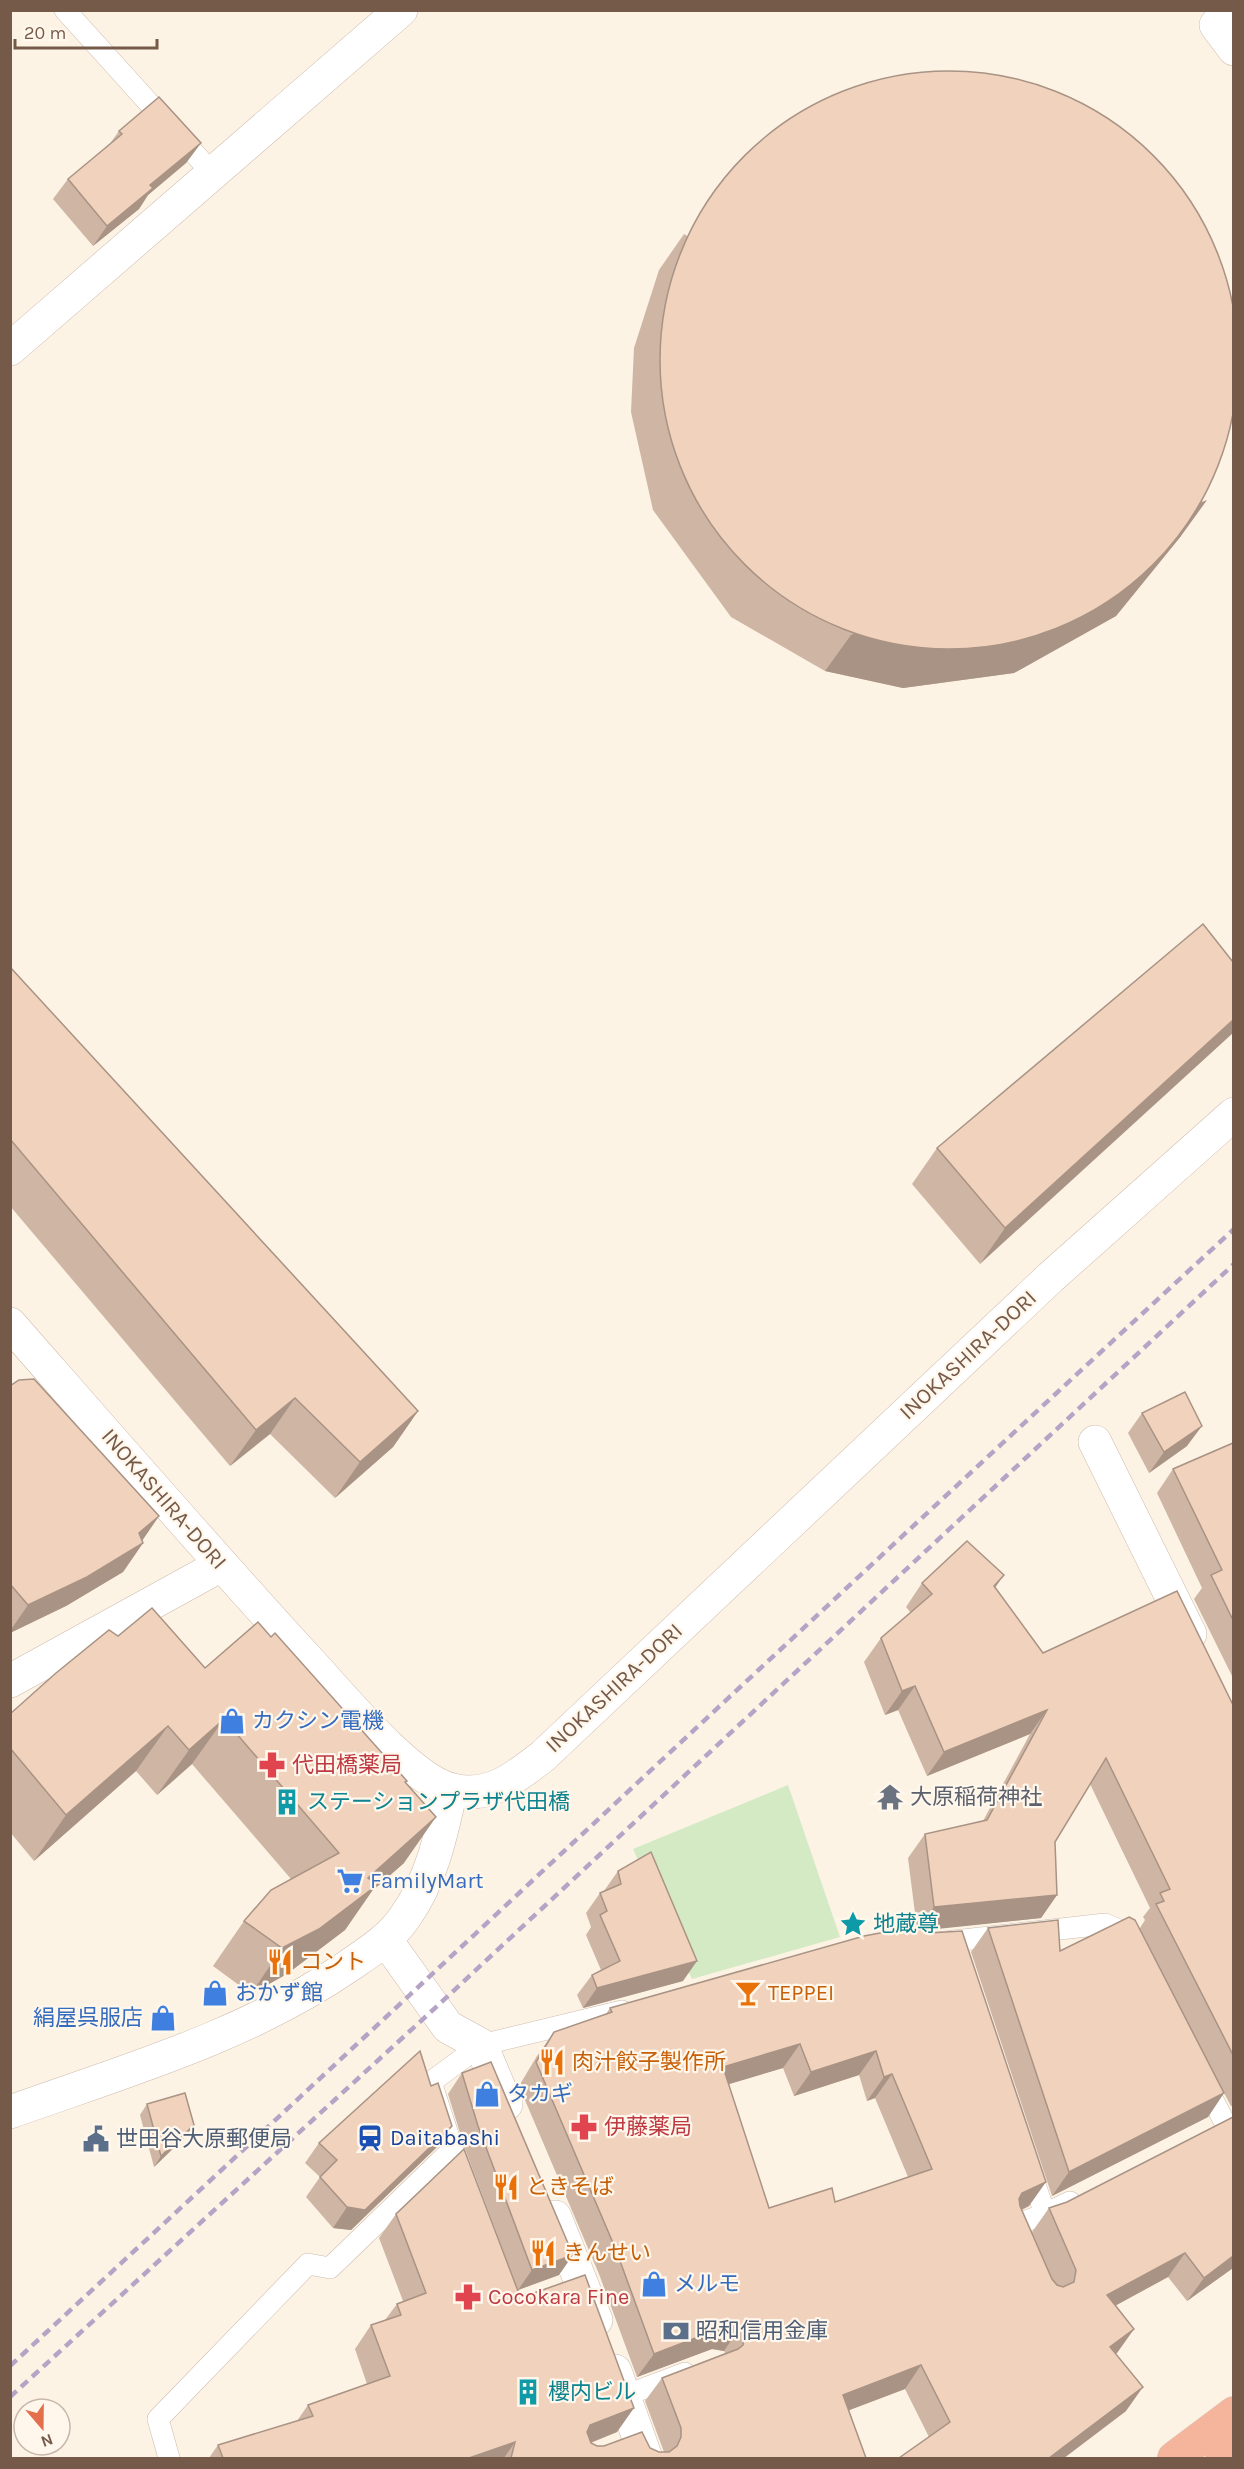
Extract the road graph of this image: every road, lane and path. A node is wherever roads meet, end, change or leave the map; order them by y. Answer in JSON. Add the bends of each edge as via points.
{"nodes":[{"id":1,"x":65,"y":10,"type":"edge"},
{"id":2,"x":400,"y":10,"type":"edge"},
{"id":3,"x":1230,"y":10,"type":"edge"},
{"id":4,"x":1233,"y":49,"type":"edge"},
{"id":5,"x":213,"y":174,"type":"junction"},
{"id":6,"x":10,"y":350,"type":"edge"},
{"id":7,"x":1233,"y":1114,"type":"edge"},
{"id":8,"x":10,"y":1324,"type":"edge"},
{"id":9,"x":1095,"y":1442,"type":"dead end"},
{"id":10,"x":221,"y":1565,"type":"junction"},
{"id":11,"x":1203,"y":1659,"type":"edge"},
{"id":12,"x":10,"y":1681,"type":"edge"},
{"id":13,"x":451,"y":1790,"type":"junction"},
{"id":14,"x":386,"y":1940,"type":"junction"},
{"id":15,"x":954,"y":1941,"type":"junction"},
{"id":16,"x":912,"y":1944,"type":"edge"},
{"id":17,"x":962,"y":1964,"type":"edge"},
{"id":18,"x":1144,"y":1966,"type":"edge"},
{"id":19,"x":639,"y":2006,"type":"edge"},
{"id":20,"x":481,"y":2045,"type":"junction"},
{"id":21,"x":1192,"y":2060,"type":"edge"},
{"id":22,"x":10,"y":2112,"type":"edge"},
{"id":23,"x":1229,"y":2120,"type":"edge"},
{"id":24,"x":518,"y":2131,"type":"edge"},
{"id":25,"x":1203,"y":2134,"type":"edge"},
{"id":26,"x":1022,"y":2146,"type":"edge"},
{"id":27,"x":452,"y":2150,"type":"junction"},
{"id":28,"x":1087,"y":2193,"type":"edge"},
{"id":29,"x":545,"y":2195,"type":"edge"},
{"id":30,"x":473,"y":2206,"type":"edge"},
{"id":31,"x":1045,"y":2214,"type":"junction"},
{"id":32,"x":1029,"y":2256,"type":"edge"},
{"id":33,"x":706,"y":2365,"type":"edge"},
{"id":34,"x":624,"y":2396,"type":"junction"},
{"id":35,"x":1233,"y":2413,"type":"edge"},
{"id":36,"x":635,"y":2447,"type":"edge"},
{"id":37,"x":1233,"y":2449,"type":"edge"},
{"id":38,"x":169,"y":2458,"type":"edge"},
{"id":39,"x":1174,"y":2458,"type":"edge"},
{"id":40,"x":1222,"y":2458,"type":"edge"}],
"edges":[{"from":1,"to":5,"type":"lane"},
{"from":2,"to":5,"type":"street"},
{"from":3,"to":4,"type":"street","via":[[1216,25]]},
{"from":5,"to":6,"type":"street"},
{"from":7,"to":13,"type":"street","name":"INOKASHIRA-DORI","via":[[1051,1277],[543,1756],[496,1788]]},
{"from":8,"to":10,"type":"street","name":"INOKASHIRA-DORI"},
{"from":9,"to":11,"type":"street"},
{"from":10,"to":12,"type":"street"},
{"from":10,"to":13,"type":"street","name":"INOKASHIRA-DORI","via":[[379,1736],[407,1763]]},
{"from":13,"to":14,"type":"street","via":[[430,1874],[405,1918]]},
{"from":14,"to":20,"type":"street","via":[[448,2027]]},
{"from":14,"to":22,"type":"street","via":[[315,1989],[226,2034]]},
{"from":15,"to":16,"type":"lane"},
{"from":15,"to":17,"type":"lane"},
{"from":15,"to":18,"type":"lane","via":[[1105,1923],[1128,1934]]},
{"from":19,"to":20,"type":"lane"},
{"from":20,"to":24,"type":"street"},
{"from":20,"to":27,"type":"lane","via":[[431,2082]]},
{"from":21,"to":23,"type":"lane"},
{"from":23,"to":25,"type":"lane"},
{"from":26,"to":31,"type":"lane"},
{"from":27,"to":30,"type":"lane"},
{"from":27,"to":38,"type":"lane","via":[[330,2268],[309,2264],[158,2419]]},
{"from":28,"to":31,"type":"lane"},
{"from":29,"to":34,"type":"street","via":[[572,2285]]},
{"from":31,"to":32,"type":"lane","via":[[1015,2224]]},
{"from":33,"to":34,"type":"lane"},
{"from":34,"to":36,"type":"street"},
{"from":35,"to":39,"type":"highway"},
{"from":37,"to":40,"type":"highway"}]}
